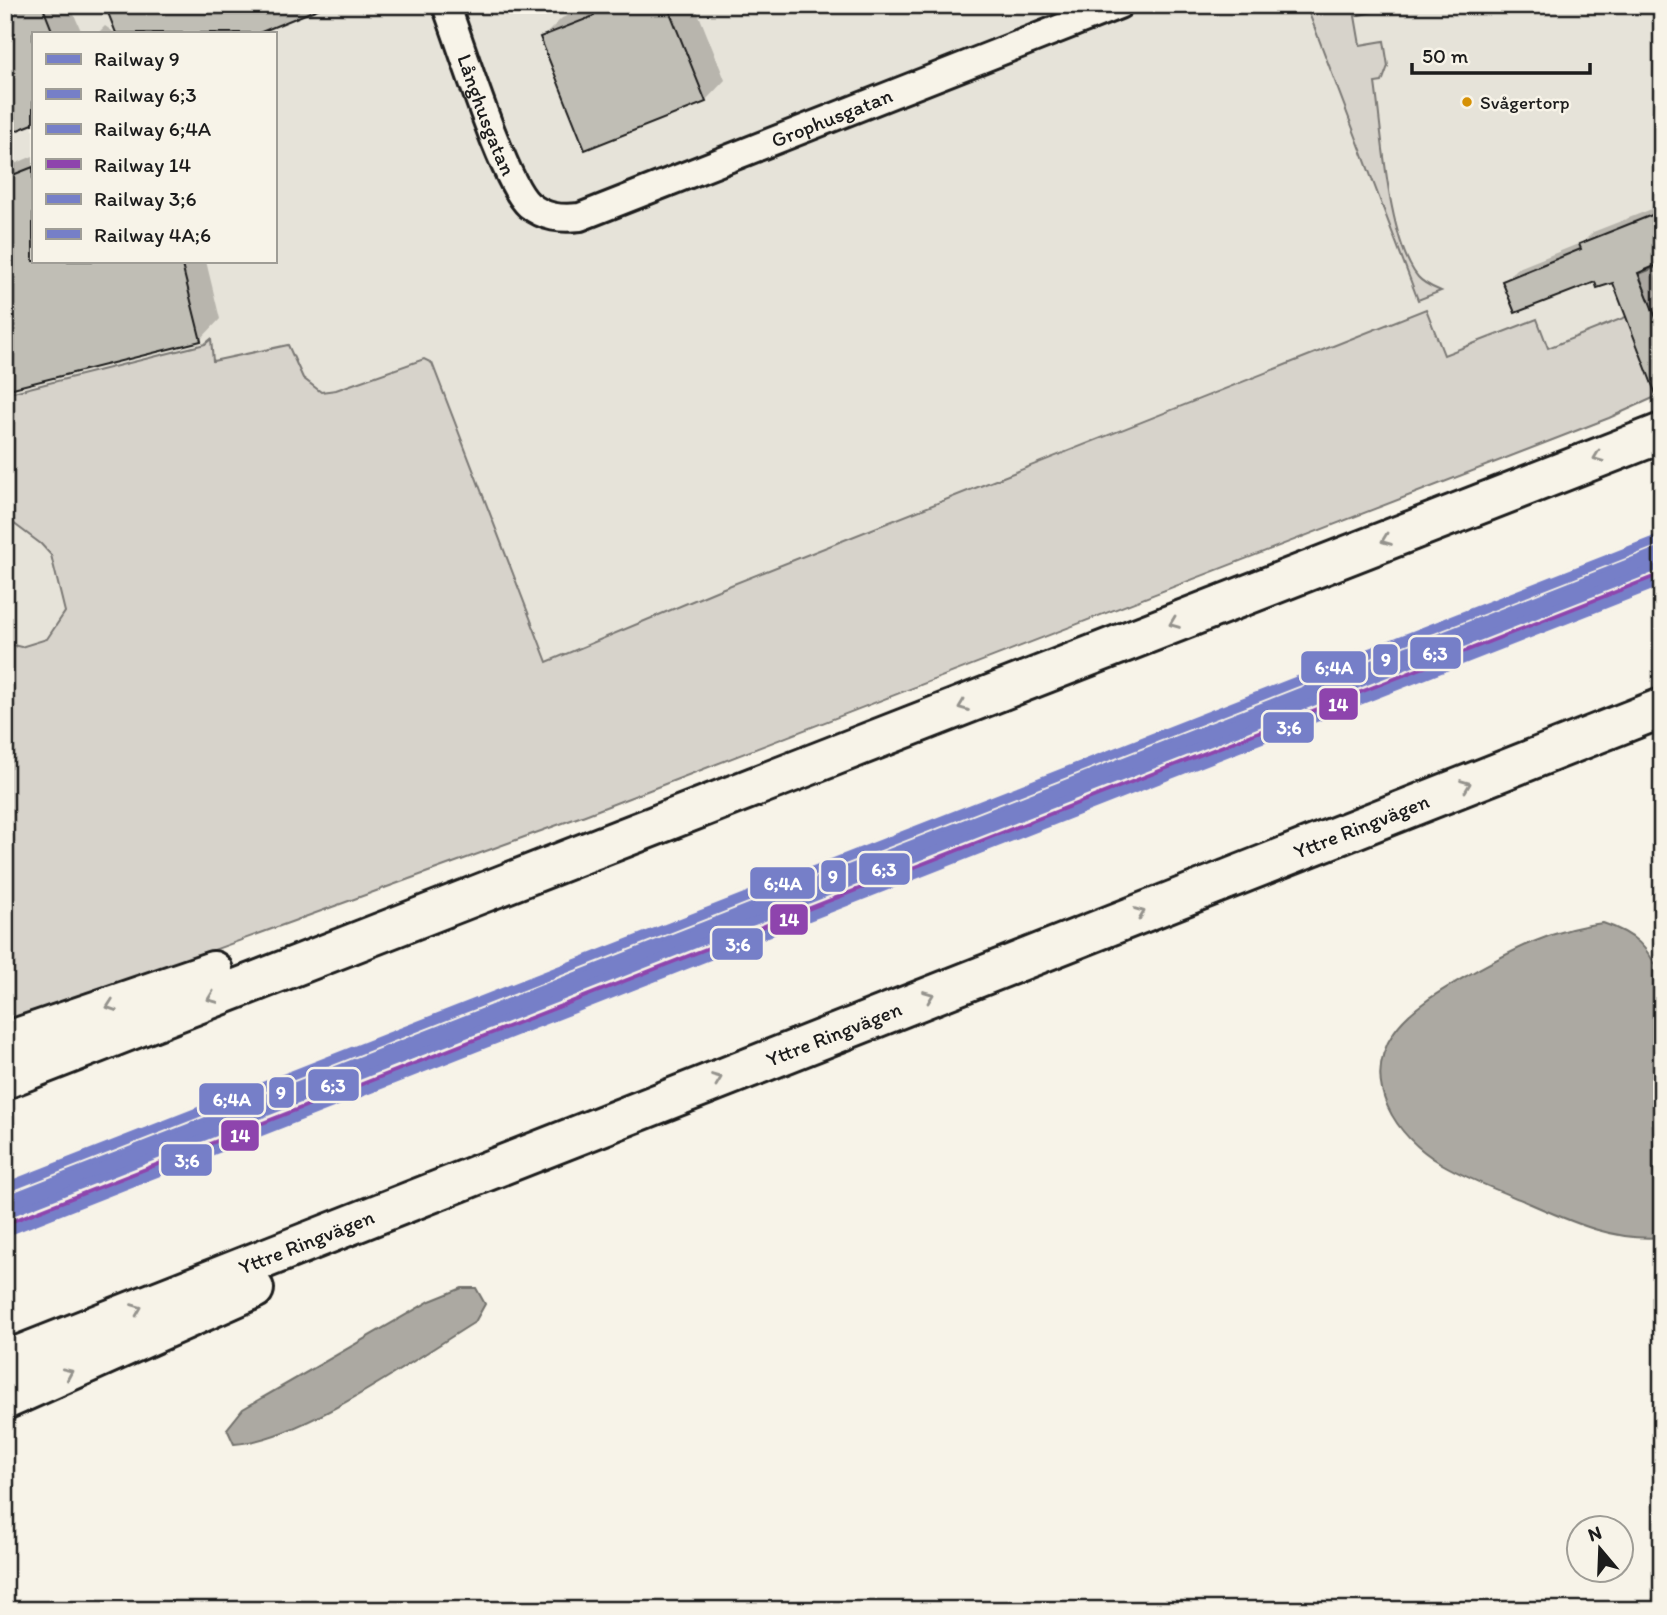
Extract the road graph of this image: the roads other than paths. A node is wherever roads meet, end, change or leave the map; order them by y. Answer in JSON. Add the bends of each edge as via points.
{"nodes":[{"id":1,"x":446,"y":5,"type":"edge"},
{"id":2,"x":1119,"y":5,"type":"edge"},
{"id":3,"x":543,"y":215,"type":"joint"},
{"id":4,"x":1662,"y":433,"type":"edge"},
{"id":5,"x":1662,"y":708,"type":"edge"},
{"id":6,"x":778,"y":778,"type":"junction"},
{"id":7,"x":5,"y":1042,"type":"edge"},
{"id":8,"x":5,"y":1079,"type":"edge"},
{"id":9,"x":653,"y":1104,"type":"junction"},
{"id":10,"x":5,"y":1361,"type":"edge"},
{"id":11,"x":5,"y":1400,"type":"edge"}],
"edges":[{"from":1,"to":3,"type":"street","name":"Långhusgatan","via":[[510,176],[527,204]]},
{"from":2,"to":3,"type":"street","name":"Grophusgatan","via":[[580,217]]},
{"from":4,"to":6,"type":"highway","one_way":true},
{"from":9,"to":5,"type":"highway","name":"Yttre Ringvägen","one_way":true},
{"from":6,"to":7,"type":"highway","one_way":true},
{"from":6,"to":8,"type":"highway","one_way":true},
{"from":10,"to":9,"type":"highway","name":"Yttre Ringvägen","one_way":true},
{"from":11,"to":9,"type":"highway","one_way":true}]}
